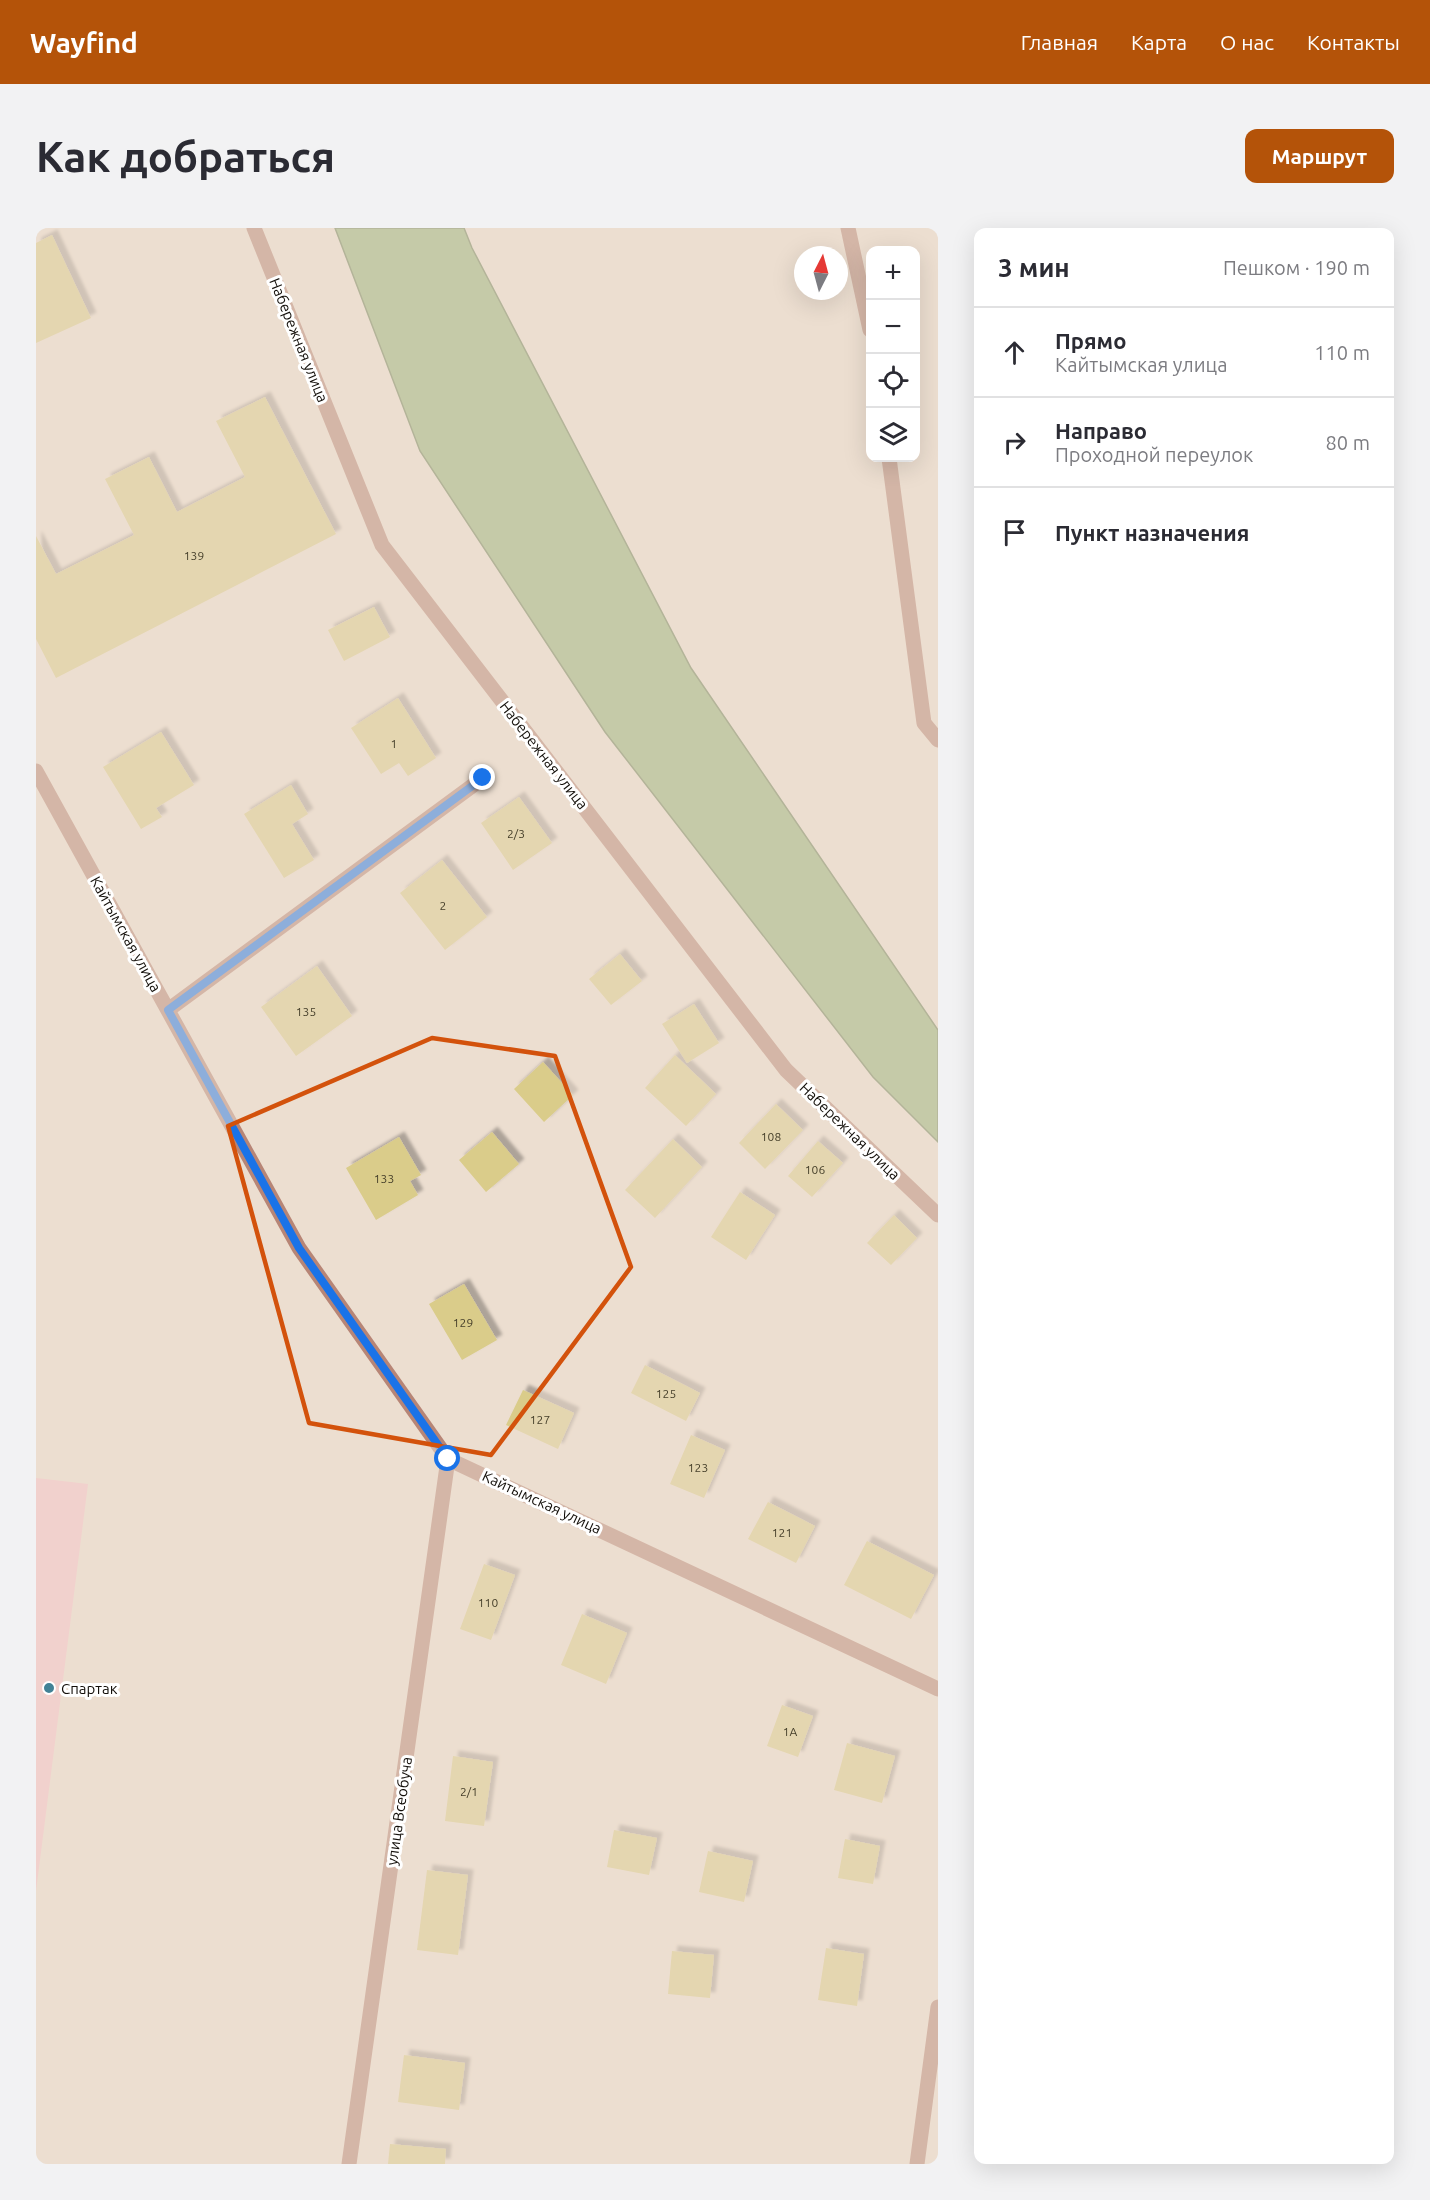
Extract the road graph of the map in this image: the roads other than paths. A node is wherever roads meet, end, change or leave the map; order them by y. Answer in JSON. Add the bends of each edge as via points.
{"nodes":[{"id":1,"x":254,"y":228,"type":"edge"},
{"id":2,"x":848,"y":228,"type":"edge"},
{"id":3,"x":866,"y":311,"type":"edge"},
{"id":4,"x":891,"y":462,"type":"edge"},
{"id":5,"x":938,"y":740,"type":"edge"},
{"id":6,"x":36,"y":771,"type":"edge"},
{"id":7,"x":483,"y":778,"type":"dead end"},
{"id":8,"x":168,"y":1010,"type":"junction"},
{"id":9,"x":938,"y":1215,"type":"edge"},
{"id":10,"x":448,"y":1459,"type":"junction"},
{"id":11,"x":938,"y":1689,"type":"edge"},
{"id":12,"x":938,"y":2007,"type":"edge"},
{"id":13,"x":349,"y":2164,"type":"edge"},
{"id":14,"x":917,"y":2164,"type":"edge"}],
"edges":[{"from":1,"to":9,"type":"street","name":"Набережная улица","via":[[382,545],[786,1070]]},
{"from":2,"to":3,"type":"street"},
{"from":4,"to":5,"type":"street","via":[[924,723]]},
{"from":6,"to":8,"type":"street","name":"Кайтымская улица"},
{"from":7,"to":8,"type":"street"},
{"from":8,"to":10,"type":"street","name":"Кайтымская улица","via":[[299,1248]]},
{"from":10,"to":11,"type":"street","name":"Кайтымская улица"},
{"from":10,"to":13,"type":"street","name":"улица Всеобуча"},
{"from":12,"to":14,"type":"street"}]}
